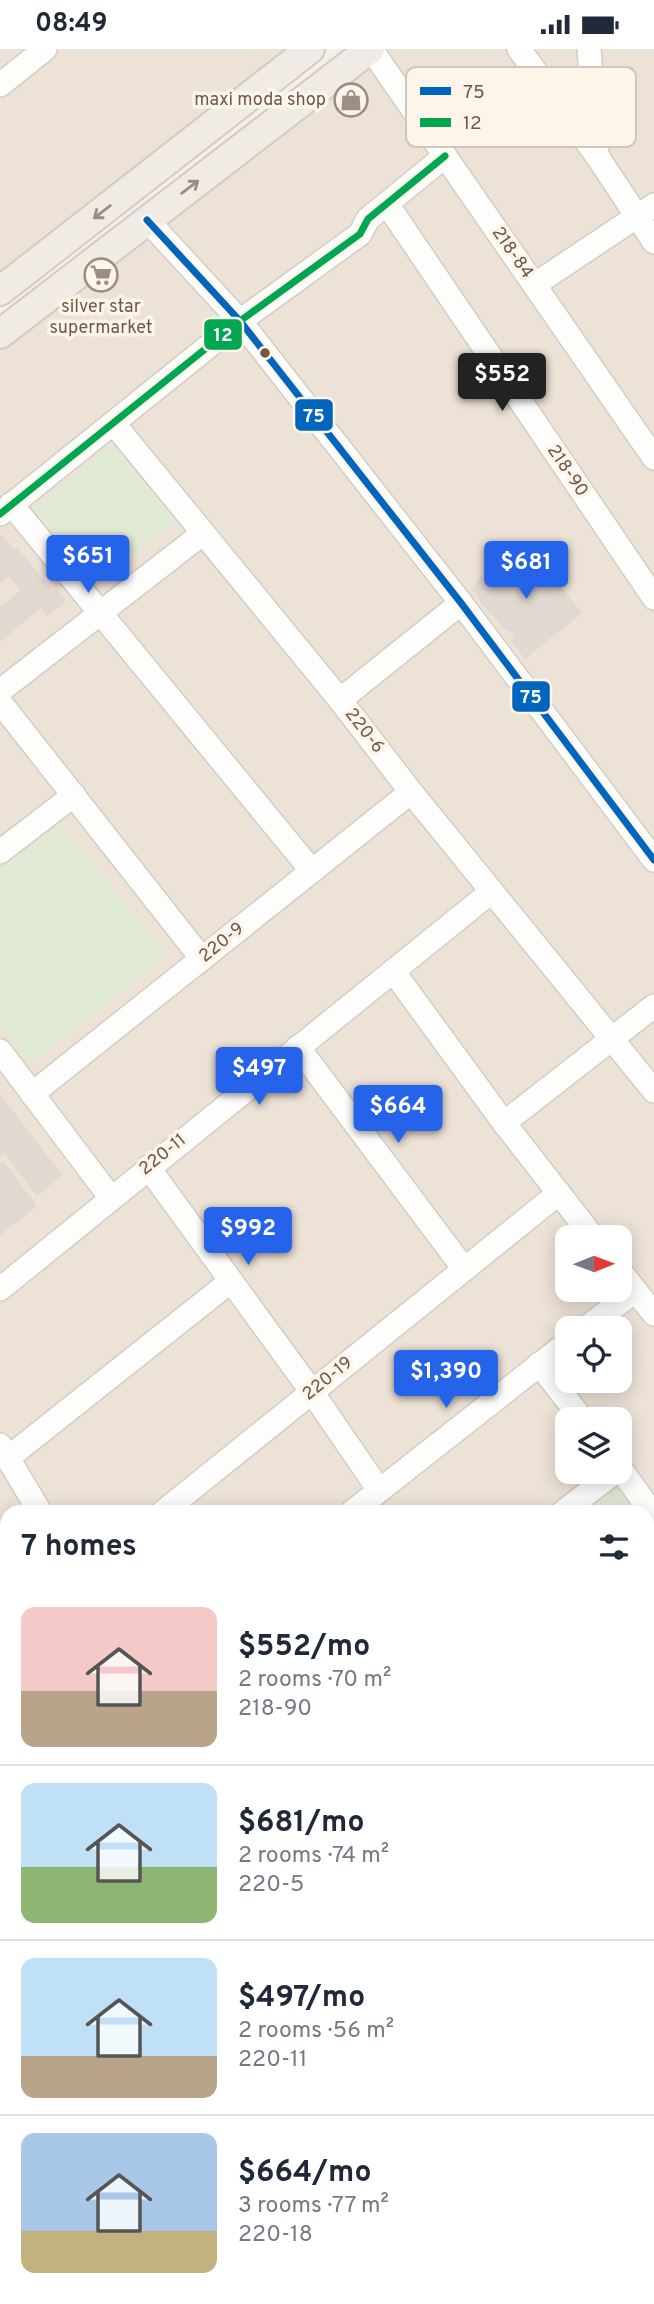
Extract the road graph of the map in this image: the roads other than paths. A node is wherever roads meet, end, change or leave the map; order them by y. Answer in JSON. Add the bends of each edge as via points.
{"nodes":[{"id":1,"x":45,"y":49,"type":"edge"},
{"id":2,"x":310,"y":49,"type":"edge"},
{"id":3,"x":519,"y":49,"type":"edge"},
{"id":4,"x":589,"y":49,"type":"edge"},
{"id":5,"x":363,"y":51,"type":"edge"},
{"id":6,"x":532,"y":67,"type":"edge"},
{"id":7,"x":590,"y":67,"type":"edge"},
{"id":8,"x":0,"y":85,"type":"edge"},
{"id":9,"x":406,"y":106,"type":"edge"},
{"id":10,"x":438,"y":147,"type":"edge"},
{"id":11,"x":590,"y":147,"type":"edge"},
{"id":12,"x":596,"y":147,"type":"edge"},
{"id":13,"x":445,"y":156,"type":"junction"},
{"id":14,"x":597,"y":156,"type":"junction"},
{"id":15,"x":387,"y":204,"type":"junction"},
{"id":16,"x":645,"y":211,"type":"edge"},
{"id":17,"x":146,"y":219,"type":"junction"},
{"id":18,"x":654,"y":242,"type":"edge"},
{"id":19,"x":534,"y":285,"type":"junction"},
{"id":20,"x":0,"y":292,"type":"edge"},
{"id":21,"x":240,"y":321,"type":"junction"},
{"id":22,"x":0,"y":334,"type":"edge"},
{"id":23,"x":114,"y":424,"type":"junction"},
{"id":24,"x":654,"y":457,"type":"edge"},
{"id":25,"x":6,"y":509,"type":"edge"},
{"id":26,"x":202,"y":534,"type":"junction"},
{"id":27,"x":654,"y":598,"type":"edge"},
{"id":28,"x":461,"y":603,"type":"junction"},
{"id":29,"x":100,"y":613,"type":"junction"},
{"id":30,"x":0,"y":691,"type":"edge"},
{"id":31,"x":340,"y":699,"type":"junction"},
{"id":32,"x":0,"y":702,"type":"edge"},
{"id":33,"x":411,"y":792,"type":"junction"},
{"id":34,"x":74,"y":795,"type":"junction"},
{"id":35,"x":0,"y":852,"type":"edge"},
{"id":36,"x":654,"y":860,"type":"edge"},
{"id":37,"x":312,"y":871,"type":"junction"},
{"id":38,"x":491,"y":892,"type":"junction"},
{"id":39,"x":202,"y":959,"type":"junction"},
{"id":40,"x":393,"y":971,"type":"junction"},
{"id":41,"x":654,"y":1006,"type":"edge"},
{"id":42,"x":611,"y":1039,"type":"junction"},
{"id":43,"x":298,"y":1047,"type":"junction"},
{"id":44,"x":0,"y":1051,"type":"edge"},
{"id":45,"x":654,"y":1091,"type":"edge"},
{"id":46,"x":32,"y":1094,"type":"junction"},
{"id":47,"x":504,"y":1123,"type":"junction"},
{"id":48,"x":148,"y":1167,"type":"junction"},
{"id":49,"x":559,"y":1193,"type":"junction"},
{"id":50,"x":111,"y":1198,"type":"junction"},
{"id":51,"x":584,"y":1225,"type":"edge"},
{"id":52,"x":464,"y":1269,"type":"junction"},
{"id":53,"x":231,"y":1281,"type":"junction"},
{"id":54,"x":632,"y":1287,"type":"edge"},
{"id":55,"x":0,"y":1289,"type":"edge"},
{"id":56,"x":635,"y":1291,"type":"junction"},
{"id":57,"x":654,"y":1314,"type":"edge"},
{"id":58,"x":602,"y":1316,"type":"edge"},
{"id":59,"x":555,"y":1352,"type":"edge"},
{"id":60,"x":539,"y":1364,"type":"junction"},
{"id":61,"x":312,"y":1392,"type":"junction"},
{"id":62,"x":573,"y":1407,"type":"edge"},
{"id":63,"x":4,"y":1451,"type":"edge"},
{"id":64,"x":599,"y":1484,"type":"edge"},
{"id":65,"x":631,"y":1484,"type":"edge"},
{"id":66,"x":379,"y":1490,"type":"junction"},
{"id":67,"x":36,"y":1505,"type":"edge"},
{"id":68,"x":172,"y":1505,"type":"edge"},
{"id":69,"x":361,"y":1505,"type":"edge"},
{"id":70,"x":572,"y":1505,"type":"edge"},
{"id":71,"x":646,"y":1505,"type":"edge"}],
"edges":[{"from":1,"to":8,"type":"street"},
{"from":2,"to":20,"type":"main road","one_way":true},
{"from":3,"to":6,"type":"street"},
{"from":4,"to":7,"type":"street"},
{"from":5,"to":9,"type":"street","name":"218-84"},
{"from":17,"to":5,"type":"main road","one_way":true},
{"from":10,"to":13,"type":"street","name":"218-84"},
{"from":11,"to":14,"type":"street"},
{"from":12,"to":14,"type":"street"},
{"from":13,"to":15,"type":"street"},
{"from":13,"to":19,"type":"street","name":"218-84"},
{"from":14,"to":16,"type":"street"},
{"from":15,"to":21,"type":"street","via":[[368,219],[360,234]]},
{"from":15,"to":27,"type":"street","name":"218-90"},
{"from":16,"to":18,"type":"street"},
{"from":16,"to":19,"type":"street"},
{"from":17,"to":21,"type":"street"},
{"from":17,"to":22,"type":"main road"},
{"from":19,"to":24,"type":"street","name":"218-84"},
{"from":21,"to":23,"type":"street"},
{"from":21,"to":28,"type":"street"},
{"from":23,"to":25,"type":"street"},
{"from":23,"to":26,"type":"street","name":"220-6"},
{"from":25,"to":29,"type":"street"},
{"from":26,"to":29,"type":"street"},
{"from":26,"to":31,"type":"street","name":"220-6"},
{"from":28,"to":31,"type":"street"},
{"from":28,"to":36,"type":"street"},
{"from":29,"to":30,"type":"street"},
{"from":29,"to":37,"type":"street"},
{"from":31,"to":33,"type":"street","name":"220-6"},
{"from":32,"to":34,"type":"street"},
{"from":33,"to":37,"type":"street","name":"220-9"},
{"from":33,"to":38,"type":"street","name":"220-6"},
{"from":34,"to":35,"type":"street"},
{"from":34,"to":39,"type":"street"},
{"from":37,"to":39,"type":"street","name":"220-9"},
{"from":38,"to":40,"type":"street","name":"220-11"},
{"from":38,"to":42,"type":"street","name":"220-6"},
{"from":39,"to":46,"type":"street","name":"220-9"},
{"from":40,"to":43,"type":"street","name":"220-11"},
{"from":40,"to":47,"type":"street"},
{"from":41,"to":42,"type":"street"},
{"from":42,"to":45,"type":"street","name":"220-6"},
{"from":42,"to":47,"type":"street"},
{"from":43,"to":48,"type":"street","name":"220-11"},
{"from":43,"to":52,"type":"street"},
{"from":44,"to":46,"type":"street"},
{"from":46,"to":50,"type":"street"},
{"from":47,"to":49,"type":"street"},
{"from":48,"to":50,"type":"street","name":"220-11"},
{"from":48,"to":53,"type":"street"},
{"from":49,"to":51,"type":"street"},
{"from":49,"to":52,"type":"street","name":"220-19"},
{"from":50,"to":55,"type":"street","name":"220-11"},
{"from":52,"to":61,"type":"street","name":"220-19"},
{"from":53,"to":61,"type":"street"},
{"from":53,"to":63,"type":"street"},
{"from":54,"to":56,"type":"street"},
{"from":56,"to":57,"type":"street"},
{"from":56,"to":58,"type":"street"},
{"from":59,"to":60,"type":"street"},
{"from":60,"to":62,"type":"street"},
{"from":60,"to":66,"type":"street"},
{"from":61,"to":66,"type":"street"},
{"from":61,"to":68,"type":"street","name":"220-19"},
{"from":63,"to":67,"type":"street"},
{"from":64,"to":70,"type":"street"},
{"from":65,"to":71,"type":"street"},
{"from":66,"to":69,"type":"street"}]}
